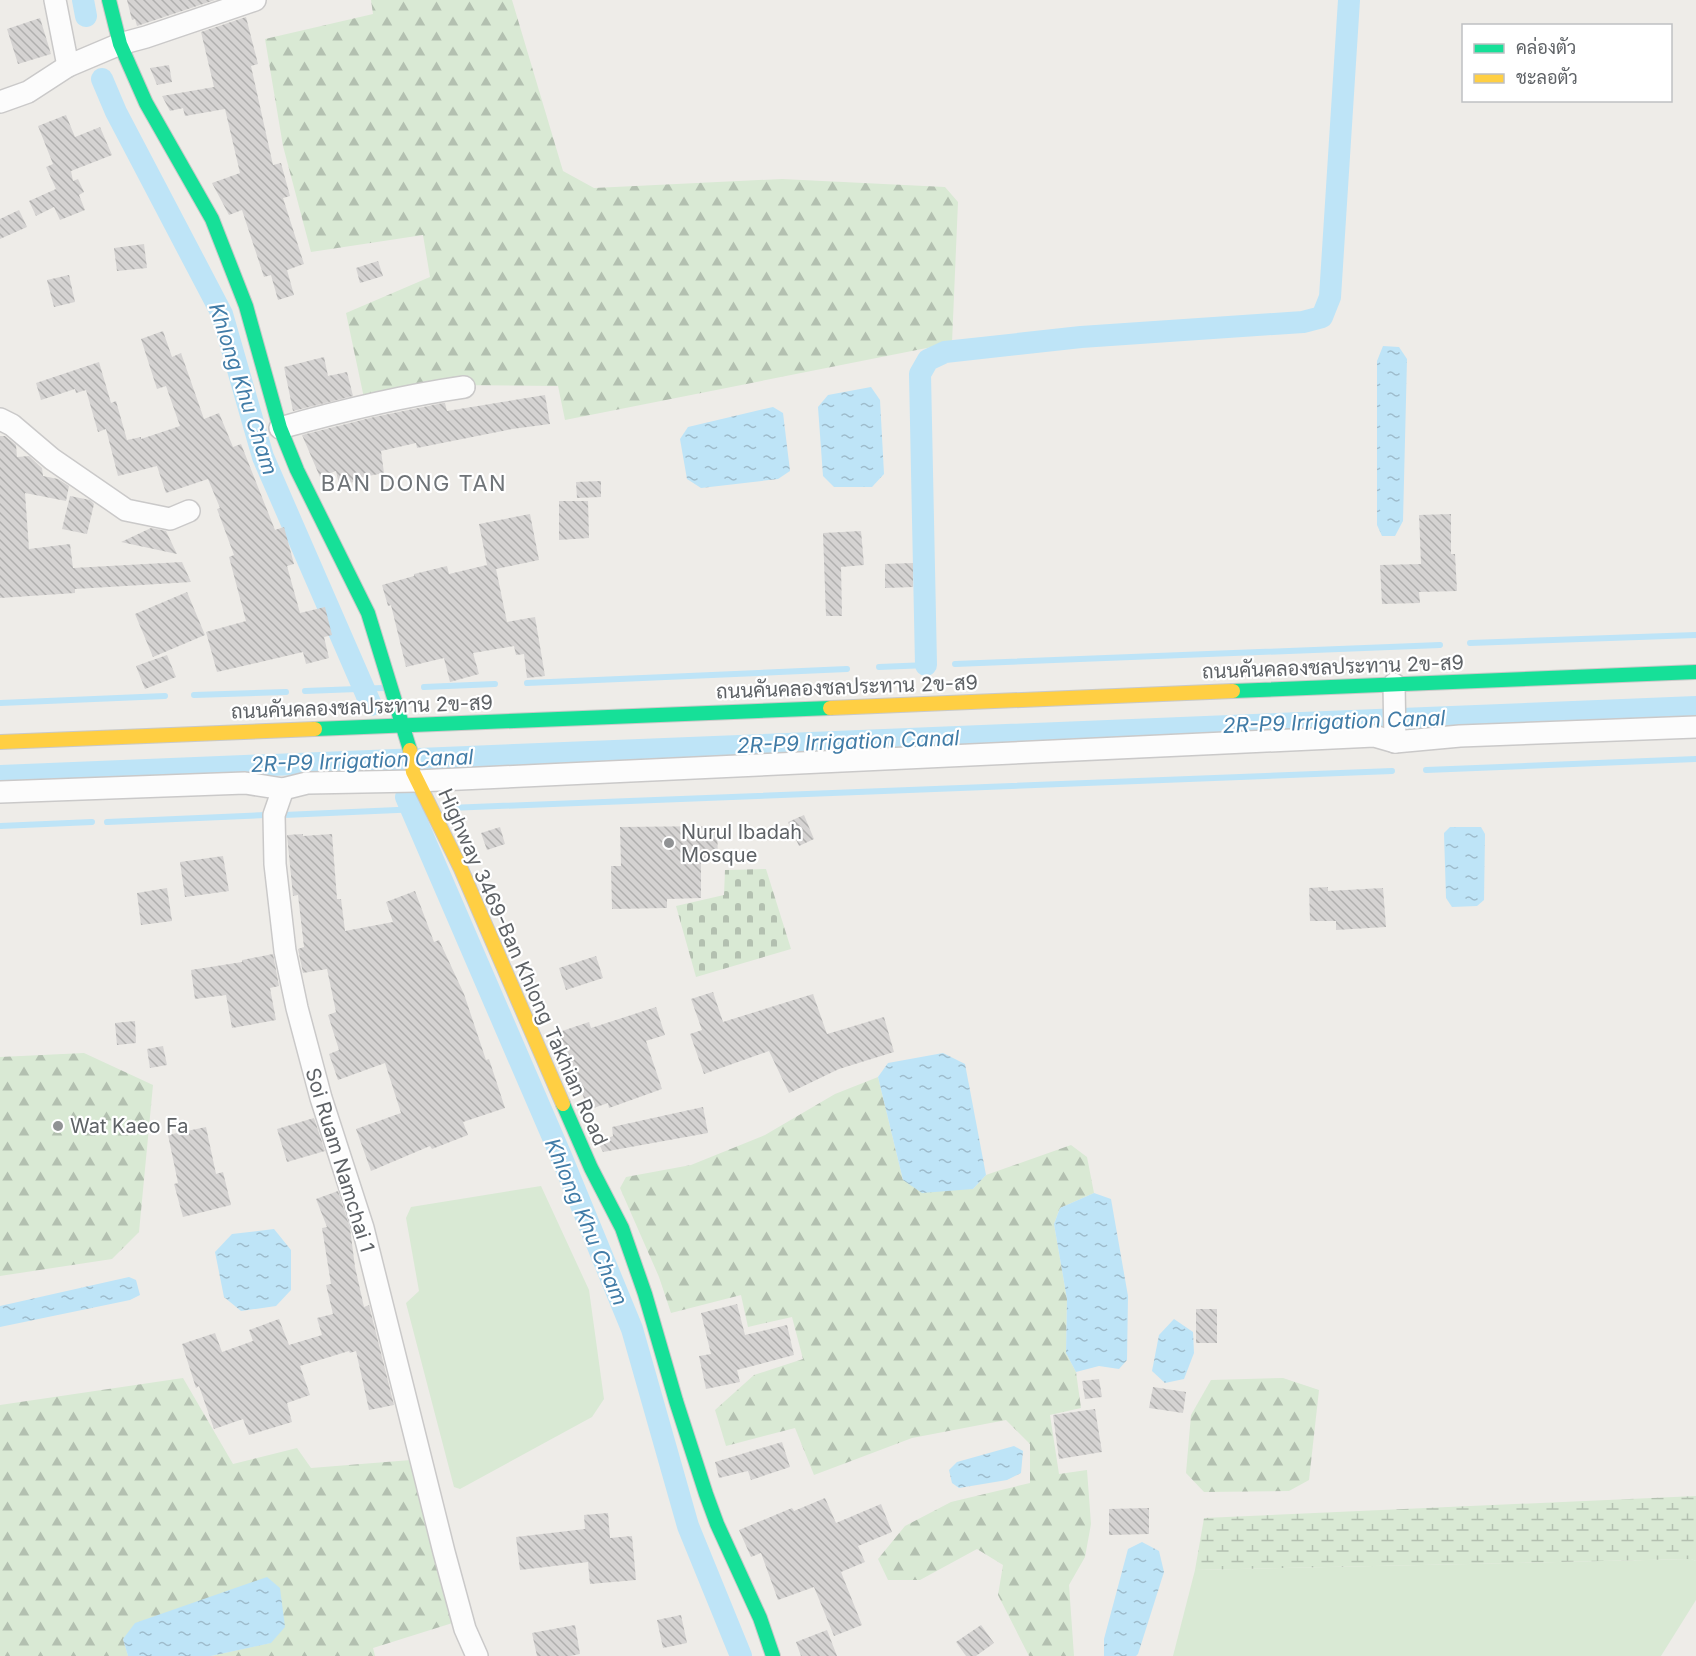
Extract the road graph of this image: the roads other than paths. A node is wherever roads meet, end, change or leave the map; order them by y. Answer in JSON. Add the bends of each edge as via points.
{"nodes":[{"id":1,"x":55,"y":0,"type":"edge"},
{"id":2,"x":109,"y":0,"type":"edge"},
{"id":3,"x":255,"y":0,"type":"edge"},
{"id":4,"x":120,"y":44,"type":"junction"},
{"id":5,"x":68,"y":66,"type":"junction"},
{"id":6,"x":0,"y":102,"type":"edge"},
{"id":7,"x":464,"y":387,"type":"dead end"},
{"id":8,"x":0,"y":419,"type":"edge"},
{"id":9,"x":280,"y":428,"type":"junction"},
{"id":10,"x":189,"y":511,"type":"dead end"},
{"id":11,"x":1696,"y":672,"type":"edge"},
{"id":12,"x":1394,"y":691,"type":"junction"},
{"id":13,"x":404,"y":725,"type":"junction"},
{"id":14,"x":1696,"y":727,"type":"edge"},
{"id":15,"x":1395,"y":736,"type":"junction"},
{"id":16,"x":0,"y":742,"type":"edge"},
{"id":17,"x":415,"y":777,"type":"junction"},
{"id":18,"x":283,"y":789,"type":"junction"},
{"id":19,"x":0,"y":792,"type":"edge"},
{"id":20,"x":477,"y":1656,"type":"edge"},
{"id":21,"x":773,"y":1656,"type":"edge"}],
"edges":[{"from":1,"to":5,"type":"street"},
{"from":2,"to":4,"type":"street","name":"Highway 3469-Ban Khlong Takhian Road"},
{"from":3,"to":4,"type":"street"},
{"from":4,"to":5,"type":"street"},
{"from":4,"to":9,"type":"street","name":"Highway 3469-Ban Khlong Takhian Road","via":[[146,103],[212,219],[246,306]]},
{"from":5,"to":6,"type":"street","via":[[28,92]]},
{"from":7,"to":9,"type":"street"},
{"from":8,"to":10,"type":"street","via":[[126,510],[170,519]]},
{"from":9,"to":13,"type":"street","name":"Highway 3469-Ban Khlong Takhian Road","via":[[368,613]]},
{"from":11,"to":12,"type":"street","name":"ถนนคันคลองชลประทาน 2ข-ส9"},
{"from":12,"to":13,"type":"street","name":"ถนนคันคลองชลประทาน 2ข-ส9"},
{"from":12,"to":15,"type":"street"},
{"from":13,"to":16,"type":"street","name":"ถนนคันคลองชลประทาน 2ข-ส9"},
{"from":13,"to":17,"type":"street","name":"Highway 3469-Ban Khlong Takhian Road"},
{"from":14,"to":15,"type":"street"},
{"from":15,"to":17,"type":"street"},
{"from":17,"to":18,"type":"street","via":[[307,783]]},
{"from":17,"to":21,"type":"street","name":"Highway 3469-Ban Khlong Takhian Road","via":[[461,869],[591,1168],[622,1228],[710,1504]]},
{"from":18,"to":19,"type":"street","via":[[245,783]]},
{"from":18,"to":20,"type":"street","name":"Soi Ruam Namchai 1","via":[[274,815],[274,864],[297,1008],[363,1228],[444,1552],[465,1629]]}]}
